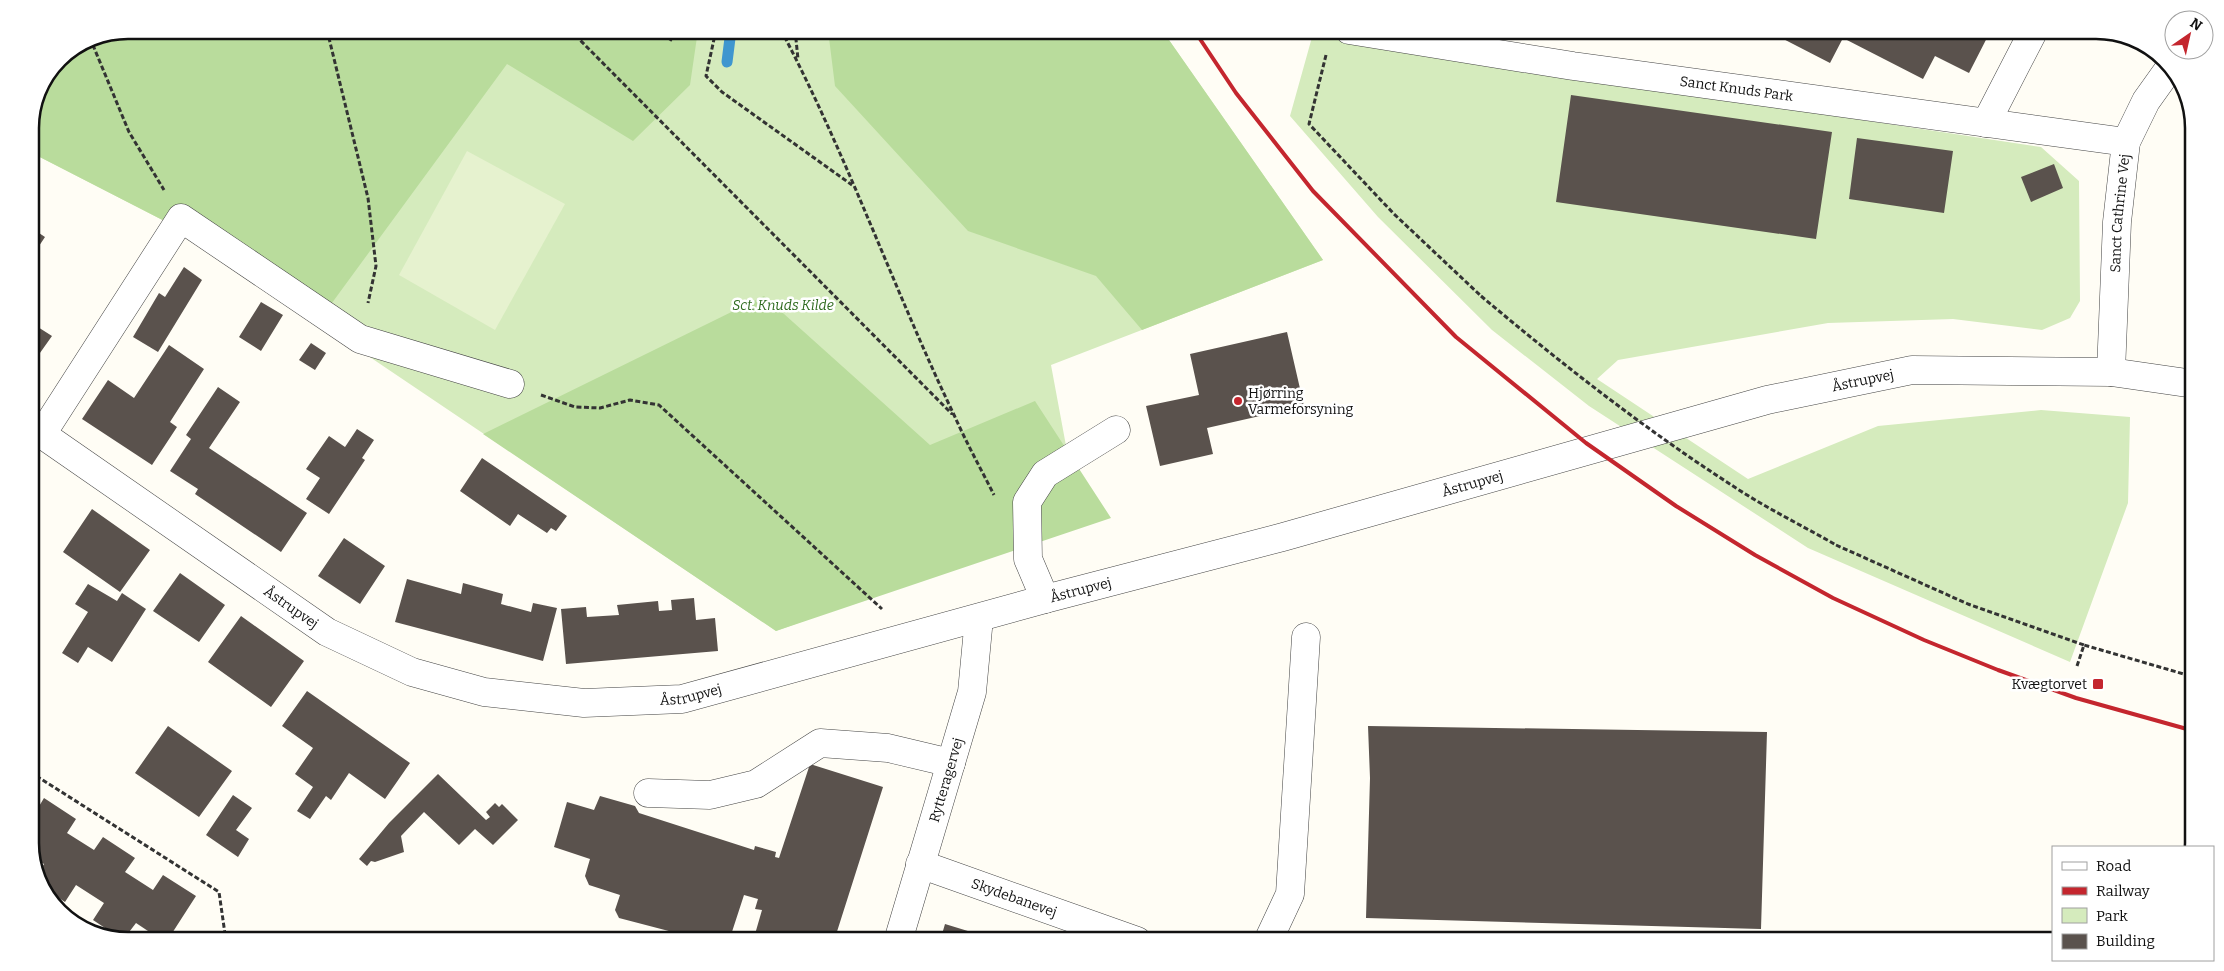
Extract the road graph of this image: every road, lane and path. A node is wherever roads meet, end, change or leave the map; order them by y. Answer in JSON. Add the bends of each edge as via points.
{"nodes":[{"id":1,"x":329,"y":39,"type":"edge"},
{"id":2,"x":579,"y":39,"type":"edge"},
{"id":3,"x":670,"y":39,"type":"edge"},
{"id":4,"x":714,"y":39,"type":"edge"},
{"id":5,"x":786,"y":39,"type":"edge"},
{"id":6,"x":796,"y":39,"type":"edge"},
{"id":7,"x":1405,"y":39,"type":"edge"},
{"id":8,"x":2029,"y":39,"type":"edge"},
{"id":9,"x":673,"y":41,"type":"dead end"},
{"id":10,"x":93,"y":46,"type":"edge"},
{"id":11,"x":1328,"y":49,"type":"dead end"},
{"id":12,"x":798,"y":62,"type":"junction"},
{"id":13,"x":2166,"y":73,"type":"edge"},
{"id":14,"x":1986,"y":123,"type":"junction"},
{"id":15,"x":2126,"y":142,"type":"junction"},
{"id":16,"x":854,"y":186,"type":"junction"},
{"id":17,"x":181,"y":218,"type":"junction"},
{"id":18,"x":360,"y":339,"type":"junction"},
{"id":19,"x":2111,"y":372,"type":"junction"},
{"id":20,"x":2185,"y":383,"type":"edge"},
{"id":21,"x":510,"y":384,"type":"joint"},
{"id":22,"x":954,"y":417,"type":"junction"},
{"id":23,"x":39,"y":426,"type":"edge"},
{"id":24,"x":1116,"y":430,"type":"dead end"},
{"id":25,"x":39,"y":432,"type":"edge"},
{"id":26,"x":997,"y":500,"type":"dead end"},
{"id":27,"x":1046,"y":599,"type":"junction"},
{"id":28,"x":979,"y":618,"type":"junction"},
{"id":29,"x":912,"y":636,"type":"junction"},
{"id":30,"x":1306,"y":637,"type":"dead end"},
{"id":31,"x":2084,"y":645,"type":"junction"},
{"id":32,"x":2077,"y":666,"type":"dead end"},
{"id":33,"x":2185,"y":674,"type":"edge"},
{"id":34,"x":951,"y":763,"type":"junction"},
{"id":35,"x":39,"y":778,"type":"edge"},
{"id":36,"x":648,"y":793,"type":"dead end"},
{"id":37,"x":920,"y":864,"type":"junction"},
{"id":38,"x":225,"y":932,"type":"edge"},
{"id":39,"x":901,"y":932,"type":"edge"},
{"id":40,"x":1111,"y":932,"type":"edge"},
{"id":41,"x":1272,"y":932,"type":"edge"}],
"edges":[{"from":1,"to":18,"type":"path","via":[[368,198],[376,266]]},
{"from":2,"to":22,"type":"path"},
{"from":3,"to":9,"type":"path"},
{"from":4,"to":16,"type":"path","via":[[706,76],[722,92]]},
{"from":5,"to":12,"type":"path"},
{"from":6,"to":12,"type":"path"},
{"from":7,"to":14,"type":"street","name":"Sanct Knuds Park","via":[[1573,66]]},
{"from":8,"to":14,"type":"street"},
{"from":10,"to":17,"type":"path","via":[[129,132]]},
{"from":11,"to":31,"type":"path","bridge":true,"via":[[1309,124],[1394,214],[1481,296],[1561,363],[1644,426],[1738,489],[1836,545],[1968,604]]},
{"from":12,"to":16,"type":"path"},
{"from":13,"to":15,"type":"street","name":"Sanct Cathrine Vej","via":[[2146,101]]},
{"from":14,"to":15,"type":"street","name":"Sanct Knuds Park"},
{"from":15,"to":19,"type":"street","name":"Sanct Cathrine Vej","via":[[2117,222]]},
{"from":16,"to":22,"type":"path"},
{"from":17,"to":18,"type":"street"},
{"from":17,"to":23,"type":"street"},
{"from":18,"to":21,"type":"street"},
{"from":19,"to":20,"type":"street","name":"Åstrupvej"},
{"from":19,"to":27,"type":"street","name":"Åstrupvej","via":[[1912,370],[1767,400],[1283,537]]},
{"from":21,"to":29,"type":"path","via":[[575,407],[600,408],[630,400],[659,405]]},
{"from":22,"to":26,"type":"path"},
{"from":24,"to":27,"type":"street","via":[[1045,474],[1027,502],[1028,559]]},
{"from":25,"to":29,"type":"street","name":"Åstrupvej","via":[[327,632],[412,672],[484,692],[584,703],[682,699]]},
{"from":27,"to":28,"type":"street","name":"Åstrupvej"},
{"from":28,"to":29,"type":"street","name":"Åstrupvej"},
{"from":28,"to":34,"type":"street","name":"Rytteragervej","via":[[972,692]]},
{"from":30,"to":41,"type":"street","via":[[1290,894]]},
{"from":31,"to":32,"type":"path"},
{"from":31,"to":33,"type":"path"},
{"from":34,"to":36,"type":"street","via":[[888,748],[820,743],[756,784],[710,795]]},
{"from":34,"to":37,"type":"street","name":"Rytteragervej"},
{"from":35,"to":38,"type":"path","via":[[219,892]]},
{"from":37,"to":39,"type":"street","name":"Rytteragervej"},
{"from":37,"to":40,"type":"street","name":"Skydebanevej"}]}
